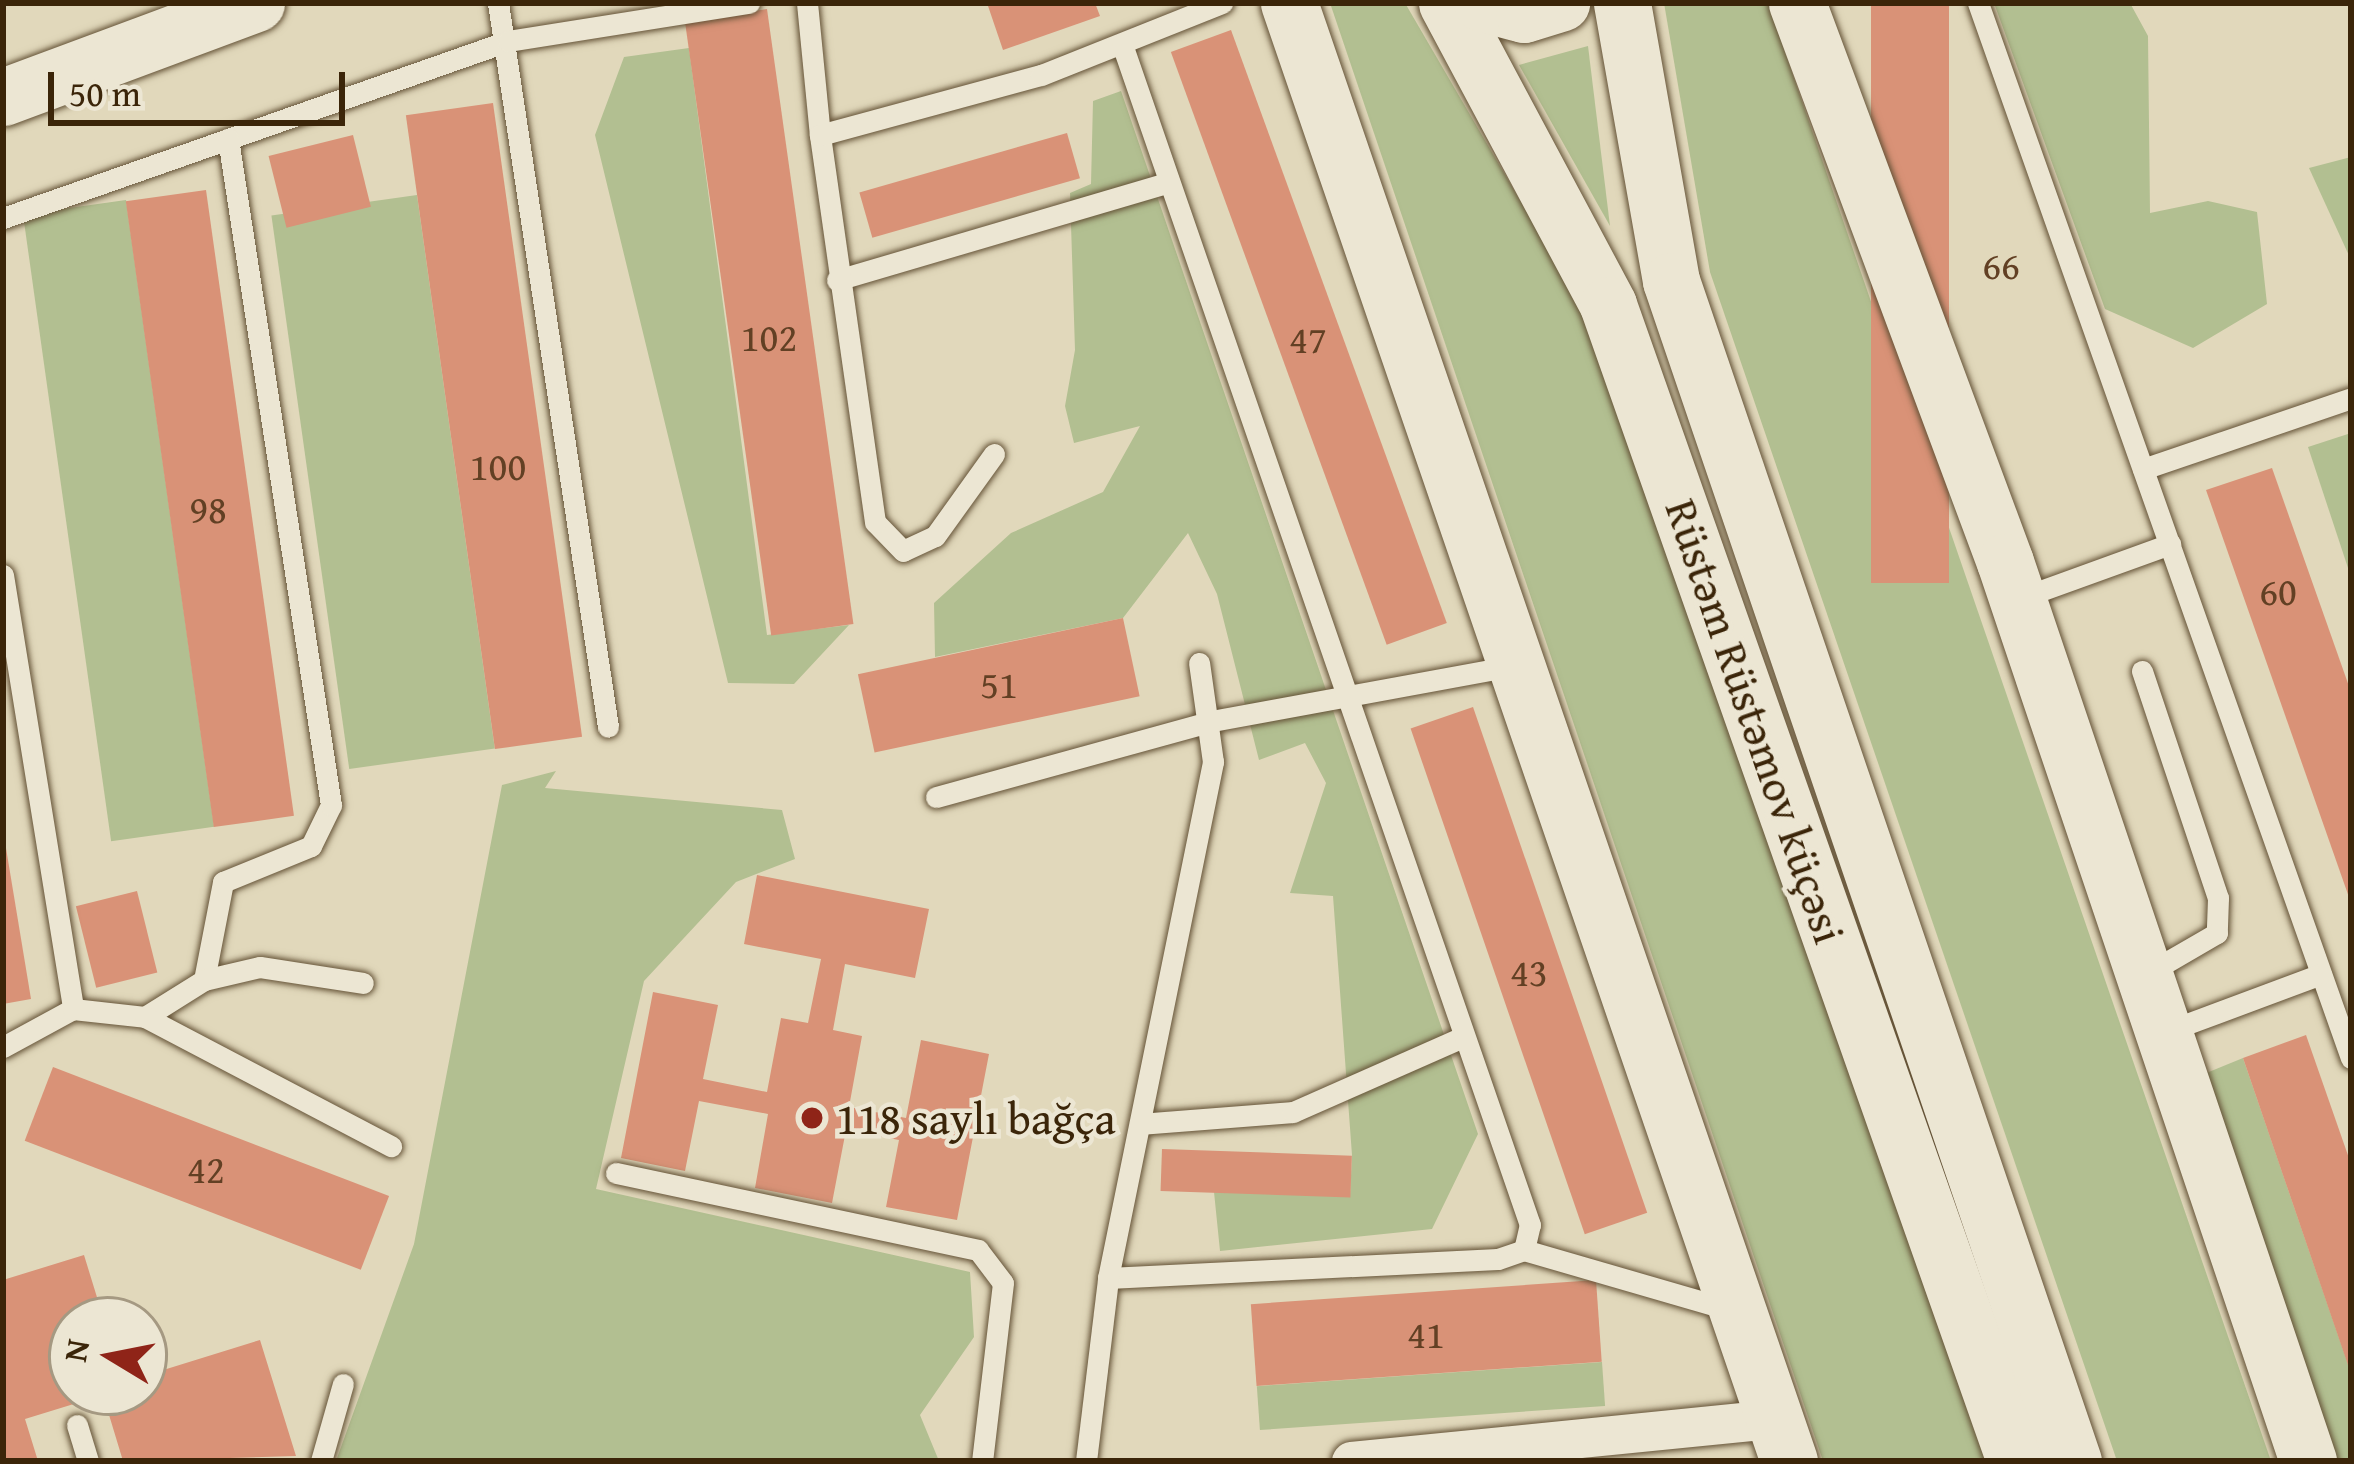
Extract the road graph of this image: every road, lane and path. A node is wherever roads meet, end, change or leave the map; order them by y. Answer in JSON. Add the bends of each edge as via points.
{"nodes":[{"id":1,"x":256,"y":3,"type":"edge"},
{"id":2,"x":498,"y":3,"type":"edge"},
{"id":3,"x":749,"y":3,"type":"edge"},
{"id":4,"x":807,"y":3,"type":"edge"},
{"id":5,"x":1222,"y":3,"type":"edge"},
{"id":6,"x":1289,"y":3,"type":"edge"},
{"id":7,"x":1447,"y":3,"type":"edge"},
{"id":8,"x":1483,"y":3,"type":"edge"},
{"id":9,"x":1561,"y":3,"type":"edge"},
{"id":10,"x":1622,"y":3,"type":"edge"},
{"id":11,"x":1797,"y":3,"type":"edge"},
{"id":12,"x":1978,"y":3,"type":"edge"},
{"id":13,"x":508,"y":40,"type":"junction"},
{"id":14,"x":1122,"y":44,"type":"junction"},
{"id":15,"x":3,"y":97,"type":"edge"},
{"id":16,"x":820,"y":135,"type":"junction"},
{"id":17,"x":228,"y":139,"type":"junction"},
{"id":18,"x":1163,"y":184,"type":"junction"},
{"id":19,"x":3,"y":218,"type":"edge"},
{"id":20,"x":837,"y":280,"type":"junction"},
{"id":21,"x":2351,"y":398,"type":"edge"},
{"id":22,"x":994,"y":454,"type":"dead end"},
{"id":23,"x":2143,"y":469,"type":"junction"},
{"id":24,"x":2170,"y":544,"type":"junction"},
{"id":25,"x":3,"y":575,"type":"edge"},
{"id":26,"x":2018,"y":599,"type":"junction"},
{"id":27,"x":1199,"y":663,"type":"dead end"},
{"id":28,"x":1524,"y":664,"type":"junction"},
{"id":29,"x":2142,"y":671,"type":"dead end"},
{"id":30,"x":1342,"y":694,"type":"junction"},
{"id":31,"x":1212,"y":721,"type":"junction"},
{"id":32,"x":608,"y":727,"type":"dead end"},
{"id":33,"x":936,"y":797,"type":"dead end"},
{"id":34,"x":2321,"y":974,"type":"junction"},
{"id":35,"x":2142,"y":975,"type":"junction"},
{"id":36,"x":204,"y":980,"type":"junction"},
{"id":37,"x":363,"y":983,"type":"dead end"},
{"id":38,"x":73,"y":1009,"type":"junction"},
{"id":39,"x":145,"y":1017,"type":"junction"},
{"id":40,"x":2162,"y":1033,"type":"junction"},
{"id":41,"x":1463,"y":1037,"type":"junction"},
{"id":42,"x":3,"y":1047,"type":"edge"},
{"id":43,"x":2351,"y":1058,"type":"edge"},
{"id":44,"x":1139,"y":1124,"type":"junction"},
{"id":45,"x":391,"y":1146,"type":"dead end"},
{"id":46,"x":616,"y":1173,"type":"dead end"},
{"id":47,"x":1524,"y":1250,"type":"junction"},
{"id":48,"x":1108,"y":1278,"type":"junction"},
{"id":49,"x":1739,"y":1312,"type":"junction"},
{"id":50,"x":344,"y":1384,"type":"dead end"},
{"id":51,"x":77,"y":1425,"type":"dead end"},
{"id":52,"x":1782,"y":1440,"type":"edge"},
{"id":53,"x":88,"y":1461,"type":"edge"},
{"id":54,"x":321,"y":1461,"type":"edge"},
{"id":55,"x":982,"y":1461,"type":"edge"},
{"id":56,"x":1086,"y":1461,"type":"edge"},
{"id":57,"x":1351,"y":1461,"type":"edge"},
{"id":58,"x":2015,"y":1461,"type":"edge"},
{"id":59,"x":2073,"y":1461,"type":"edge"},
{"id":60,"x":2308,"y":1461,"type":"edge"}],
"edges":[{"from":1,"to":15,"type":"street"},
{"from":2,"to":13,"type":"lane"},
{"from":3,"to":13,"type":"lane"},
{"from":4,"to":16,"type":"lane"},
{"from":5,"to":14,"type":"lane"},
{"from":6,"to":28,"type":"street"},
{"from":7,"to":58,"type":"street","name":"Rüstəm Rüstəmov küçəsi","via":[[1609,305]]},
{"from":8,"to":9,"type":"street","via":[[1524,14]]},
{"from":10,"to":59,"type":"street","name":"Rüstəm Rüstəmov küçəsi","via":[[1671,281]]},
{"from":11,"to":26,"type":"street"},
{"from":12,"to":23,"type":"lane"},
{"from":13,"to":17,"type":"lane"},
{"from":13,"to":32,"type":"lane"},
{"from":14,"to":16,"type":"lane"},
{"from":14,"to":18,"type":"lane"},
{"from":16,"to":20,"type":"lane"},
{"from":17,"to":19,"type":"lane"},
{"from":17,"to":36,"type":"lane","via":[[331,805],[311,846],[223,882]]},
{"from":18,"to":20,"type":"lane"},
{"from":18,"to":30,"type":"lane"},
{"from":20,"to":22,"type":"lane","via":[[875,522],[903,551],[935,536]]},
{"from":21,"to":23,"type":"lane"},
{"from":23,"to":24,"type":"lane"},
{"from":24,"to":26,"type":"lane"},
{"from":24,"to":34,"type":"lane"},
{"from":25,"to":38,"type":"lane"},
{"from":26,"to":35,"type":"street"},
{"from":27,"to":31,"type":"lane"},
{"from":28,"to":30,"type":"lane"},
{"from":28,"to":49,"type":"street"},
{"from":29,"to":35,"type":"lane","via":[[2218,898],[2217,933]]},
{"from":30,"to":31,"type":"lane"},
{"from":30,"to":41,"type":"lane"},
{"from":31,"to":33,"type":"lane"},
{"from":31,"to":44,"type":"lane"},
{"from":34,"to":40,"type":"lane"},
{"from":34,"to":43,"type":"lane"},
{"from":35,"to":40,"type":"street"},
{"from":36,"to":37,"type":"lane","via":[[260,968]]},
{"from":36,"to":39,"type":"lane"},
{"from":38,"to":39,"type":"lane"},
{"from":38,"to":42,"type":"lane"},
{"from":39,"to":45,"type":"lane"},
{"from":40,"to":60,"type":"street"},
{"from":41,"to":44,"type":"lane","via":[[1293,1112]]},
{"from":41,"to":47,"type":"lane","via":[[1530,1226]]},
{"from":44,"to":48,"type":"lane"},
{"from":46,"to":55,"type":"lane","via":[[978,1250],[1003,1283]]},
{"from":47,"to":48,"type":"lane"},
{"from":47,"to":49,"type":"lane"},
{"from":48,"to":56,"type":"lane"},
{"from":49,"to":52,"type":"street"},
{"from":50,"to":54,"type":"lane"},
{"from":51,"to":53,"type":"lane"},
{"from":52,"to":57,"type":"street"}]}
